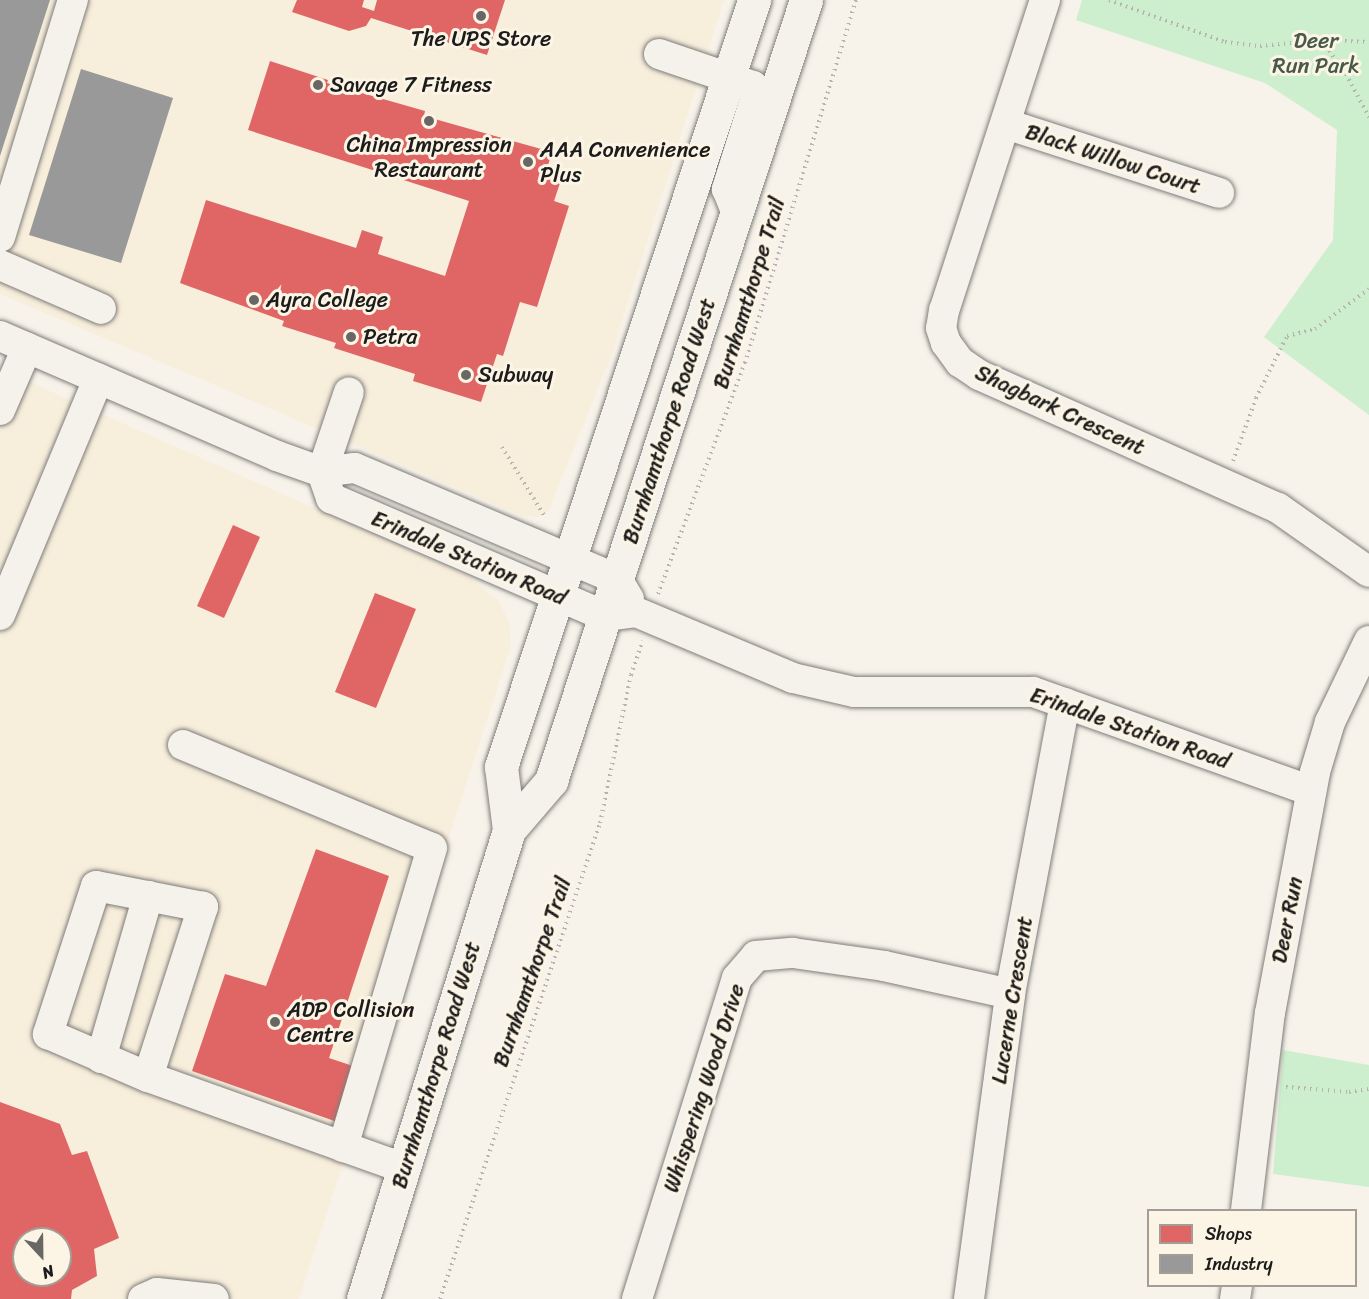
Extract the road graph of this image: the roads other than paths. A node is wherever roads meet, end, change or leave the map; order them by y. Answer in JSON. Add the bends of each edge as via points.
{"nodes":[{"id":1,"x":73,"y":0,"type":"edge"},
{"id":2,"x":754,"y":0,"type":"edge"},
{"id":3,"x":806,"y":0,"type":"edge"},
{"id":4,"x":1045,"y":0,"type":"edge"},
{"id":5,"x":659,"y":54,"type":"dead end"},
{"id":6,"x":729,"y":77,"type":"junction"},
{"id":7,"x":1006,"y":124,"type":"junction"},
{"id":8,"x":1219,"y":193,"type":"dead end"},
{"id":9,"x":737,"y":214,"type":"junction"},
{"id":10,"x":0,"y":237,"type":"edge"},
{"id":11,"x":0,"y":265,"type":"edge"},
{"id":12,"x":101,"y":309,"type":"dead end"},
{"id":13,"x":0,"y":336,"type":"edge"},
{"id":14,"x":27,"y":348,"type":"junction"},
{"id":15,"x":98,"y":379,"type":"junction"},
{"id":16,"x":349,"y":392,"type":"dead end"},
{"id":17,"x":0,"y":410,"type":"edge"},
{"id":18,"x":322,"y":472,"type":"junction"},
{"id":19,"x":568,"y":559,"type":"junction"},
{"id":20,"x":1369,"y":572,"type":"edge"},
{"id":21,"x":617,"y":579,"type":"junction"},
{"id":22,"x":556,"y":595,"type":"junction"},
{"id":23,"x":620,"y":614,"type":"junction"},
{"id":24,"x":0,"y":615,"type":"edge"},
{"id":25,"x":1369,"y":641,"type":"edge"},
{"id":26,"x":1065,"y":704,"type":"junction"},
{"id":27,"x":183,"y":745,"type":"dead end"},
{"id":28,"x":1311,"y":791,"type":"junction"},
{"id":29,"x":509,"y":830,"type":"junction"},
{"id":30,"x":148,"y":896,"type":"junction"},
{"id":31,"x":1010,"y":993,"type":"junction"},
{"id":32,"x":101,"y":1058,"type":"junction"},
{"id":33,"x":148,"y":1077,"type":"junction"},
{"id":34,"x":343,"y":1147,"type":"junction"},
{"id":35,"x":404,"y":1168,"type":"junction"},
{"id":36,"x":1246,"y":1209,"type":"edge"},
{"id":37,"x":143,"y":1299,"type":"edge"},
{"id":38,"x":214,"y":1299,"type":"edge"},
{"id":39,"x":363,"y":1299,"type":"edge"},
{"id":40,"x":638,"y":1299,"type":"edge"},
{"id":41,"x":969,"y":1299,"type":"edge"},
{"id":42,"x":1235,"y":1299,"type":"edge"},
{"id":43,"x":1242,"y":1299,"type":"edge"}],
"edges":[{"from":1,"to":10,"type":"street"},
{"from":2,"to":6,"type":"main road","name":"Burnhamthorpe Road West"},
{"from":3,"to":9,"type":"main road","name":"Burnhamthorpe Road West"},
{"from":4,"to":7,"type":"street","name":"Shagbark Crescent"},
{"from":5,"to":6,"type":"street"},
{"from":6,"to":9,"type":"street","via":[[753,86],[757,93],[726,189]]},
{"from":6,"to":19,"type":"main road","name":"Burnhamthorpe Road West"},
{"from":7,"to":8,"type":"street","name":"Black Willow Court"},
{"from":7,"to":20,"type":"street","name":"Shagbark Crescent","via":[[944,310],[941,328],[960,362],[980,375],[1278,507]]},
{"from":9,"to":21,"type":"main road","name":"Burnhamthorpe Road West"},
{"from":11,"to":12,"type":"street"},
{"from":13,"to":14,"type":"street","name":"Erindale Station Road"},
{"from":14,"to":15,"type":"street","name":"Erindale Station Road"},
{"from":14,"to":17,"type":"street"},
{"from":15,"to":18,"type":"street","name":"Erindale Station Road"},
{"from":15,"to":24,"type":"street"},
{"from":16,"to":18,"type":"street"},
{"from":18,"to":19,"type":"street","name":"Erindale Station Road","via":[[355,468]]},
{"from":18,"to":22,"type":"street","name":"Erindale Station Road","via":[[331,498]]},
{"from":19,"to":21,"type":"street","name":"Erindale Station Road"},
{"from":19,"to":22,"type":"main road","name":"Burnhamthorpe Road West"},
{"from":21,"to":23,"type":"main road","name":"Burnhamthorpe Road West"},
{"from":22,"to":23,"type":"street","name":"Erindale Station Road"},
{"from":22,"to":29,"type":"main road","name":"Burnhamthorpe Road West","via":[[501,767]]},
{"from":23,"to":26,"type":"street","name":"Erindale Station Road","via":[[793,678],[854,692],[1033,692]]},
{"from":23,"to":29,"type":"main road","name":"Burnhamthorpe Road West","via":[[551,781]]},
{"from":25,"to":28,"type":"street","name":"Deer Run","via":[[1330,722]]},
{"from":26,"to":28,"type":"street","name":"Erindale Station Road"},
{"from":26,"to":31,"type":"street","name":"Lucerne Crescent"},
{"from":27,"to":34,"type":"street","via":[[432,848]]},
{"from":28,"to":36,"type":"street","name":"Deer Run","via":[[1270,1013]]},
{"from":29,"to":35,"type":"main road","name":"Burnhamthorpe Road West"},
{"from":30,"to":32,"type":"street"},
{"from":30,"to":32,"type":"street","via":[[96,886],[48,1034]]},
{"from":30,"to":33,"type":"street","via":[[203,907]]},
{"from":31,"to":40,"type":"street","name":"Whispering Wood Drive","via":[[884,966],[793,953],[756,956],[737,978]]},
{"from":31,"to":41,"type":"street","name":"Lucerne Crescent"},
{"from":32,"to":33,"type":"street"},
{"from":33,"to":34,"type":"street"},
{"from":34,"to":35,"type":"street"},
{"from":35,"to":39,"type":"main road","name":"Burnhamthorpe Road West"},
{"from":37,"to":38,"type":"street","via":[[157,1293]]},
{"from":42,"to":43,"type":"street"}]}
